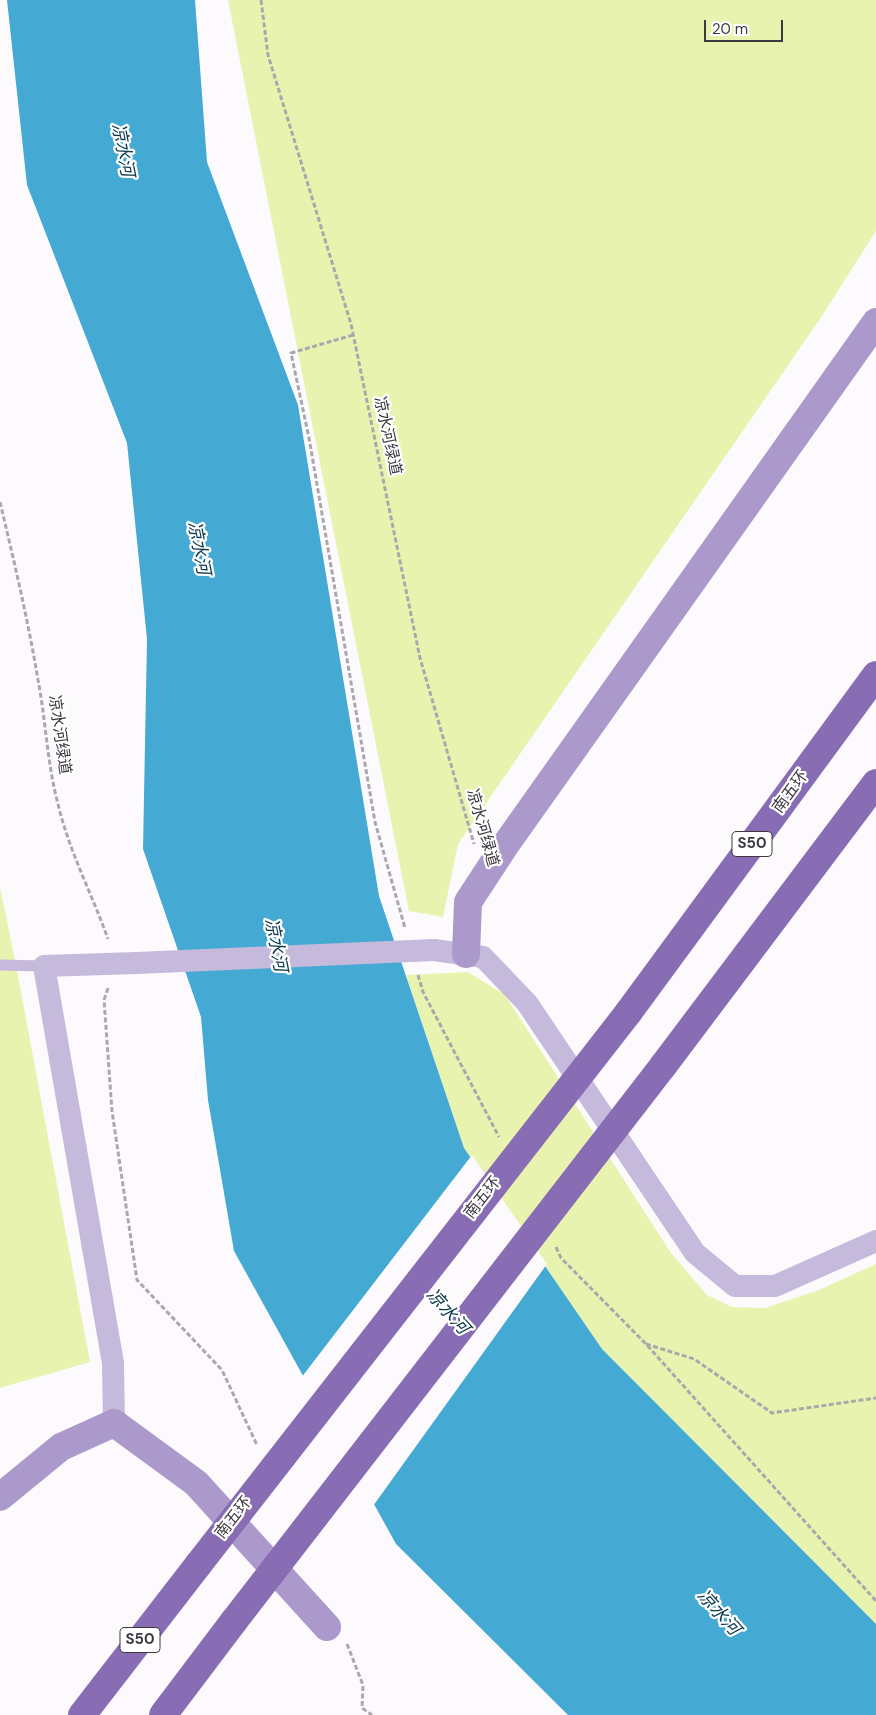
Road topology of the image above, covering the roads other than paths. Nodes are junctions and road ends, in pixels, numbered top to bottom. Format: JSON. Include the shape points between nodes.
{"nodes":[{"id":1,"x":876,"y":322,"type":"edge"},
{"id":2,"x":876,"y":675,"type":"edge"},
{"id":3,"x":876,"y":783,"type":"edge"},
{"id":4,"x":466,"y":954,"type":"junction"},
{"id":5,"x":0,"y":965,"type":"edge"},
{"id":6,"x":44,"y":966,"type":"junction"},
{"id":7,"x":876,"y":1241,"type":"edge"},
{"id":8,"x":114,"y":1423,"type":"junction"},
{"id":9,"x":0,"y":1497,"type":"edge"},
{"id":10,"x":327,"y":1627,"type":"road end"},
{"id":11,"x":82,"y":1715,"type":"edge"},
{"id":12,"x":162,"y":1715,"type":"edge"}],
"edges":[{"from":1,"to":4,"type":"street","via":[[468,902]]},
{"from":2,"to":11,"type":"highway","name":"南五环","number":"S50","bridge":true,"via":[[628,1013]]},
{"from":3,"to":12,"type":"highway","bridge":true,"via":[[663,1066]]},
{"from":4,"to":6,"type":"street","bridge":true,"via":[[434,950]]},
{"from":4,"to":7,"type":"street","via":[[483,957],[527,1002],[695,1253],[735,1286],[775,1286]]},
{"from":5,"to":6,"type":"lane"},
{"from":6,"to":8,"type":"street","via":[[113,1363]]},
{"from":8,"to":9,"type":"street","via":[[61,1448]]},
{"from":8,"to":10,"type":"street","via":[[196,1483]]}]}
